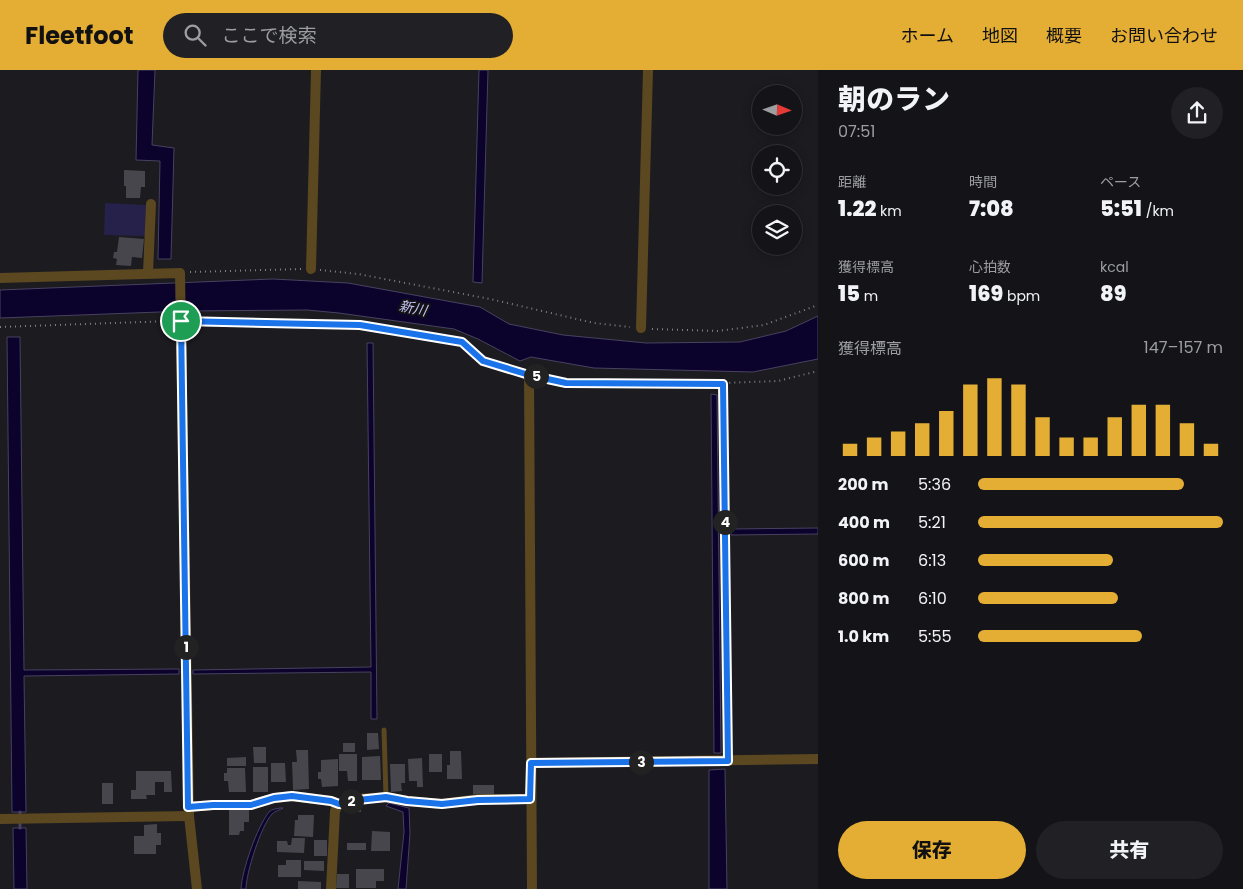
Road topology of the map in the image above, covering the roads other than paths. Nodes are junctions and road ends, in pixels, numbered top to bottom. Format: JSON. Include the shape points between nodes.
{"nodes":[{"id":1,"x":316,"y":70,"type":"edge"},
{"id":2,"x":648,"y":70,"type":"edge"},
{"id":3,"x":151,"y":204,"type":"dead end"},
{"id":4,"x":310,"y":269,"type":"road end"},
{"id":5,"x":148,"y":273,"type":"junction"},
{"id":6,"x":0,"y":278,"type":"edge"},
{"id":7,"x":641,"y":328,"type":"road end"},
{"id":8,"x":529,"y":375,"type":"road end"},
{"id":9,"x":384,"y":730,"type":"dead end"},
{"id":10,"x":818,"y":759,"type":"edge"},
{"id":11,"x":531,"y":763,"type":"junction"},
{"id":12,"x":386,"y":797,"type":"junction"},
{"id":13,"x":530,"y":799,"type":"junction"},
{"id":14,"x":339,"y":804,"type":"junction"},
{"id":15,"x":188,"y":812,"type":"junction"},
{"id":16,"x":0,"y":819,"type":"edge"},
{"id":17,"x":197,"y":889,"type":"edge"},
{"id":18,"x":331,"y":889,"type":"edge"},
{"id":19,"x":532,"y":889,"type":"edge"}],
"edges":[{"from":1,"to":4,"type":"street"},
{"from":2,"to":7,"type":"street"},
{"from":3,"to":5,"type":"street"},
{"from":5,"to":6,"type":"street"},
{"from":5,"to":15,"type":"street","via":[[181,276]]},
{"from":8,"to":11,"type":"street"},
{"from":9,"to":12,"type":"lane"},
{"from":10,"to":11,"type":"street"},
{"from":11,"to":13,"type":"street"},
{"from":12,"to":13,"type":"street","via":[[442,804]]},
{"from":12,"to":14,"type":"street"},
{"from":13,"to":19,"type":"street"},
{"from":14,"to":15,"type":"street","via":[[292,796],[251,805],[213,805]]},
{"from":14,"to":18,"type":"street","via":[[335,811]]},
{"from":15,"to":16,"type":"street"},
{"from":15,"to":17,"type":"street"}]}
